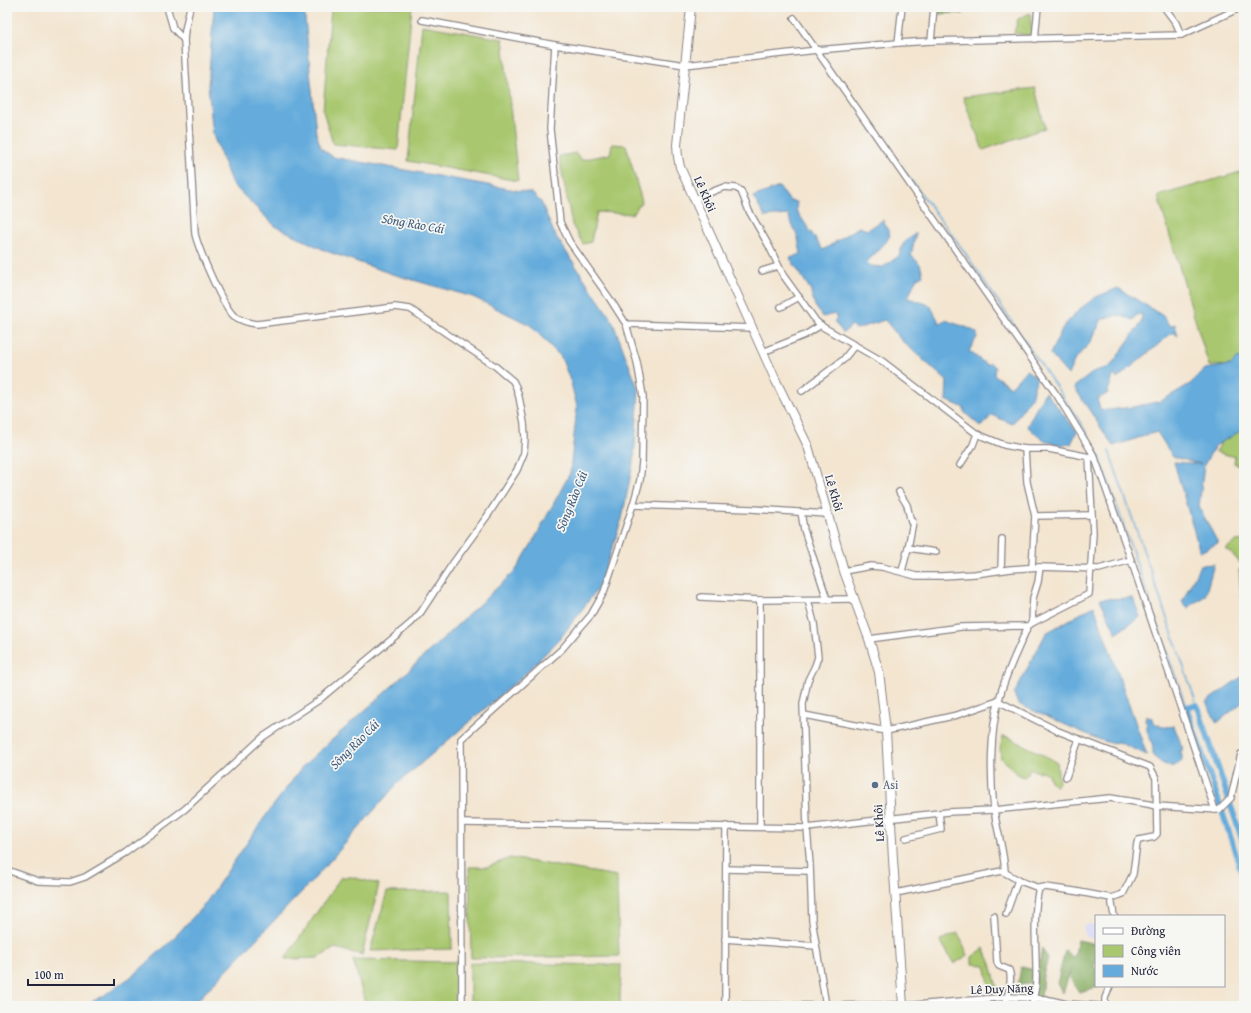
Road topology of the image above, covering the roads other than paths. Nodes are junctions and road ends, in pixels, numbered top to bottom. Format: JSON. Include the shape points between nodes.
{"nodes":[{"id":1,"x":167,"y":7,"type":"edge"},
{"id":2,"x":190,"y":7,"type":"edge"},
{"id":3,"x":691,"y":7,"type":"edge"},
{"id":4,"x":902,"y":7,"type":"edge"},
{"id":5,"x":934,"y":7,"type":"edge"},
{"id":6,"x":1038,"y":7,"type":"edge"},
{"id":7,"x":1164,"y":7,"type":"edge"},
{"id":8,"x":1242,"y":7,"type":"edge"},
{"id":9,"x":794,"y":18,"type":"dead end"},
{"id":10,"x":422,"y":20,"type":"dead end"},
{"id":11,"x":1181,"y":35,"type":"junction"},
{"id":12,"x":1035,"y":39,"type":"junction"},
{"id":13,"x":184,"y":40,"type":"junction"},
{"id":14,"x":931,"y":41,"type":"junction"},
{"id":15,"x":898,"y":43,"type":"junction"},
{"id":16,"x":555,"y":45,"type":"junction"},
{"id":17,"x":817,"y":50,"type":"junction"},
{"id":18,"x":685,"y":65,"type":"junction"},
{"id":19,"x":694,"y":199,"type":"junction"},
{"id":20,"x":778,"y":266,"type":"junction"},
{"id":21,"x":762,"y":271,"type":"dead end"},
{"id":22,"x":799,"y":298,"type":"junction"},
{"id":23,"x":781,"y":307,"type":"dead end"},
{"id":24,"x":626,"y":324,"type":"junction"},
{"id":25,"x":821,"y":325,"type":"junction"},
{"id":26,"x":753,"y":328,"type":"junction"},
{"id":27,"x":855,"y":345,"type":"junction"},
{"id":28,"x":763,"y":352,"type":"junction"},
{"id":29,"x":802,"y":391,"type":"dead end"},
{"id":30,"x":977,"y":434,"type":"junction"},
{"id":31,"x":1025,"y":449,"type":"junction"},
{"id":32,"x":1092,"y":457,"type":"junction"},
{"id":33,"x":960,"y":465,"type":"dead end"},
{"id":34,"x":899,"y":492,"type":"dead end"},
{"id":35,"x":633,"y":505,"type":"junction"},
{"id":36,"x":802,"y":512,"type":"junction"},
{"id":37,"x":827,"y":514,"type":"junction"},
{"id":38,"x":1035,"y":516,"type":"junction"},
{"id":39,"x":1092,"y":516,"type":"junction"},
{"id":40,"x":1002,"y":539,"type":"dead end"},
{"id":41,"x":908,"y":548,"type":"junction"},
{"id":42,"x":936,"y":552,"type":"dead end"},
{"id":43,"x":1131,"y":560,"type":"junction"},
{"id":44,"x":1032,"y":567,"type":"junction"},
{"id":45,"x":1040,"y":567,"type":"junction"},
{"id":46,"x":1091,"y":568,"type":"junction"},
{"id":47,"x":1001,"y":570,"type":"junction"},
{"id":48,"x":844,"y":571,"type":"junction"},
{"id":49,"x":902,"y":571,"type":"junction"},
{"id":50,"x":701,"y":597,"type":"dead end"},
{"id":51,"x":827,"y":599,"type":"junction"},
{"id":52,"x":854,"y":599,"type":"junction"},
{"id":53,"x":760,"y":600,"type":"junction"},
{"id":54,"x":808,"y":600,"type":"junction"},
{"id":55,"x":1030,"y":624,"type":"junction"},
{"id":56,"x":869,"y":639,"type":"junction"},
{"id":57,"x":998,"y":701,"type":"junction"},
{"id":58,"x":804,"y":715,"type":"junction"},
{"id":59,"x":886,"y":731,"type":"junction"},
{"id":60,"x":1079,"y":740,"type":"junction"},
{"id":61,"x":1244,"y":754,"type":"edge"},
{"id":62,"x":1066,"y":777,"type":"dead end"},
{"id":63,"x":1156,"y":806,"type":"junction"},
{"id":64,"x":994,"y":810,"type":"junction"},
{"id":65,"x":1217,"y":810,"type":"junction"},
{"id":66,"x":939,"y":813,"type":"junction"},
{"id":67,"x":890,"y":819,"type":"junction"},
{"id":68,"x":462,"y":823,"type":"junction"},
{"id":69,"x":726,"y":826,"type":"junction"},
{"id":70,"x":760,"y":826,"type":"junction"},
{"id":71,"x":807,"y":828,"type":"junction"},
{"id":72,"x":906,"y":838,"type":"dead end"},
{"id":73,"x":726,"y":869,"type":"junction"},
{"id":74,"x":7,"y":870,"type":"edge"},
{"id":75,"x":810,"y":871,"type":"junction"},
{"id":76,"x":1005,"y":872,"type":"junction"},
{"id":77,"x":1018,"y":880,"type":"junction"},
{"id":78,"x":1039,"y":888,"type":"junction"},
{"id":79,"x":896,"y":893,"type":"junction"},
{"id":80,"x":1111,"y":898,"type":"junction"},
{"id":81,"x":1006,"y":914,"type":"dead end"},
{"id":82,"x":1114,"y":915,"type":"edge"},
{"id":83,"x":994,"y":916,"type":"dead end"},
{"id":84,"x":725,"y":939,"type":"junction"},
{"id":85,"x":816,"y":946,"type":"junction"},
{"id":86,"x":1110,"y":987,"type":"edge"},
{"id":87,"x":1008,"y":997,"type":"junction"},
{"id":88,"x":1033,"y":998,"type":"junction"},
{"id":89,"x":725,"y":1005,"type":"edge"},
{"id":90,"x":1078,"y":1005,"type":"edge"},
{"id":91,"x":462,"y":1006,"type":"edge"},
{"id":92,"x":826,"y":1006,"type":"edge"},
{"id":93,"x":904,"y":1006,"type":"edge"},
{"id":94,"x":1005,"y":1006,"type":"edge"},
{"id":95,"x":1032,"y":1006,"type":"edge"},
{"id":96,"x":1099,"y":1006,"type":"edge"},
{"id":97,"x":1105,"y":1006,"type":"edge"}],
"edges":[{"from":1,"to":13,"type":"street","via":[[173,28]]},
{"from":2,"to":13,"type":"street"},
{"from":3,"to":18,"type":"street","name":"Lê Khôi"},
{"from":4,"to":15,"type":"street"},
{"from":5,"to":14,"type":"street"},
{"from":6,"to":12,"type":"street"},
{"from":7,"to":11,"type":"street"},
{"from":8,"to":11,"type":"street"},
{"from":9,"to":17,"type":"street"},
{"from":10,"to":16,"type":"street"},
{"from":11,"to":12,"type":"street"},
{"from":12,"to":14,"type":"street"},
{"from":13,"to":74,"type":"street","via":[[195,234],[230,312],[242,321],[257,324],[395,308],[410,309],[513,381],[524,423],[524,453],[517,470],[496,504],[411,623],[319,700],[263,737],[186,809],[125,853],[77,881],[38,881]]},
{"from":14,"to":15,"type":"street"},
{"from":15,"to":17,"type":"street"},
{"from":16,"to":18,"type":"street"},
{"from":16,"to":24,"type":"street","via":[[550,129],[560,222],[569,241]]},
{"from":17,"to":18,"type":"street"},
{"from":17,"to":32,"type":"street","via":[[1058,397]]},
{"from":18,"to":19,"type":"street","name":"Lê Khôi","via":[[677,145],[680,167]]},
{"from":19,"to":20,"type":"street","via":[[724,187],[740,191]]},
{"from":19,"to":26,"type":"street","name":"Lê Khôi"},
{"from":20,"to":21,"type":"street"},
{"from":20,"to":22,"type":"street"},
{"from":22,"to":23,"type":"street"},
{"from":22,"to":25,"type":"street"},
{"from":24,"to":26,"type":"street"},
{"from":24,"to":35,"type":"street","via":[[643,396],[642,462]]},
{"from":25,"to":27,"type":"street"},
{"from":25,"to":28,"type":"street","via":[[805,335]]},
{"from":26,"to":28,"type":"street","name":"Lê Khôi"},
{"from":27,"to":29,"type":"street","via":[[843,360]]},
{"from":27,"to":30,"type":"street","via":[[891,367]]},
{"from":28,"to":37,"type":"street","name":"Lê Khôi","via":[[808,446]]},
{"from":30,"to":31,"type":"street","via":[[1004,445]]},
{"from":30,"to":33,"type":"street"},
{"from":31,"to":32,"type":"street","via":[[1049,449]]},
{"from":31,"to":38,"type":"street","via":[[1027,482]]},
{"from":32,"to":39,"type":"street"},
{"from":32,"to":43,"type":"street"},
{"from":34,"to":41,"type":"street","via":[[907,505],[912,522]]},
{"from":35,"to":36,"type":"street"},
{"from":35,"to":68,"type":"street","via":[[604,592],[591,615],[562,649],[461,740]]},
{"from":36,"to":37,"type":"street"},
{"from":36,"to":51,"type":"street","via":[[804,530]]},
{"from":37,"to":48,"type":"street","name":"Lê Khôi"},
{"from":38,"to":39,"type":"street"},
{"from":38,"to":44,"type":"street"},
{"from":39,"to":46,"type":"street"},
{"from":40,"to":47,"type":"street"},
{"from":41,"to":42,"type":"street"},
{"from":41,"to":49,"type":"street"},
{"from":43,"to":46,"type":"street","via":[[1099,569]]},
{"from":43,"to":65,"type":"street"},
{"from":44,"to":45,"type":"street"},
{"from":44,"to":47,"type":"street"},
{"from":45,"to":46,"type":"street"},
{"from":45,"to":55,"type":"street","via":[[1032,598]]},
{"from":46,"to":55,"type":"street","via":[[1089,594]]},
{"from":47,"to":49,"type":"street","via":[[932,576],[916,576]]},
{"from":48,"to":49,"type":"street","via":[[871,566]]},
{"from":48,"to":52,"type":"street","name":"Lê Khôi"},
{"from":50,"to":53,"type":"street"},
{"from":51,"to":52,"type":"street"},
{"from":51,"to":54,"type":"street"},
{"from":52,"to":56,"type":"street","name":"Lê Khôi"},
{"from":53,"to":54,"type":"street"},
{"from":53,"to":70,"type":"street"},
{"from":54,"to":58,"type":"street","via":[[818,657],[808,680],[803,704]]},
{"from":55,"to":56,"type":"street","via":[[961,627]]},
{"from":55,"to":57,"type":"street"},
{"from":56,"to":59,"type":"street","name":"Lê Khôi","via":[[880,672]]},
{"from":57,"to":59,"type":"street","via":[[957,715]]},
{"from":57,"to":60,"type":"street"},
{"from":57,"to":64,"type":"street","via":[[994,723],[992,768]]},
{"from":58,"to":59,"type":"street"},
{"from":58,"to":71,"type":"street"},
{"from":59,"to":67,"type":"street","name":"Lê Khôi"},
{"from":60,"to":62,"type":"street"},
{"from":60,"to":63,"type":"street","via":[[1150,767],[1156,778]]},
{"from":61,"to":65,"type":"street","via":[[1241,754],[1230,799]]},
{"from":63,"to":64,"type":"street","via":[[1110,798]]},
{"from":63,"to":65,"type":"street"},
{"from":63,"to":80,"type":"street","via":[[1157,834],[1138,840],[1133,874],[1123,894]]},
{"from":64,"to":66,"type":"street"},
{"from":64,"to":76,"type":"street","via":[[1005,860]]},
{"from":66,"to":67,"type":"street"},
{"from":66,"to":72,"type":"street","via":[[941,829]]},
{"from":67,"to":71,"type":"street"},
{"from":67,"to":79,"type":"street","name":"Lê Khôi"},
{"from":68,"to":69,"type":"street"},
{"from":68,"to":91,"type":"street"},
{"from":69,"to":70,"type":"street"},
{"from":69,"to":73,"type":"street"},
{"from":70,"to":71,"type":"street"},
{"from":71,"to":75,"type":"street"},
{"from":73,"to":75,"type":"street"},
{"from":73,"to":84,"type":"street"},
{"from":75,"to":85,"type":"street"},
{"from":76,"to":77,"type":"street"},
{"from":76,"to":79,"type":"street","via":[[978,875]]},
{"from":77,"to":78,"type":"street"},
{"from":77,"to":81,"type":"street"},
{"from":78,"to":80,"type":"street"},
{"from":78,"to":88,"type":"street","via":[[1036,918],[1036,983]]},
{"from":79,"to":93,"type":"street","name":"Lê Khôi"},
{"from":80,"to":82,"type":"street"},
{"from":83,"to":87,"type":"street","via":[[996,962],[1009,970],[1010,974]]},
{"from":84,"to":85,"type":"street"},
{"from":84,"to":89,"type":"street"},
{"from":85,"to":92,"type":"street"},
{"from":86,"to":97,"type":"street"},
{"from":87,"to":88,"type":"street","name":"Lê Duy Năng"},
{"from":87,"to":93,"type":"street","name":"Lê Duy Năng"},
{"from":87,"to":94,"type":"street"},
{"from":88,"to":90,"type":"street","name":"Lê Duy Năng"},
{"from":88,"to":95,"type":"street"},
{"from":89,"to":92,"type":"street","name":"Lê Duy Năng"},
{"from":90,"to":96,"type":"street","name":"Lê Duy Năng"},
{"from":92,"to":93,"type":"street","name":"Lê Duy Năng"}]}
